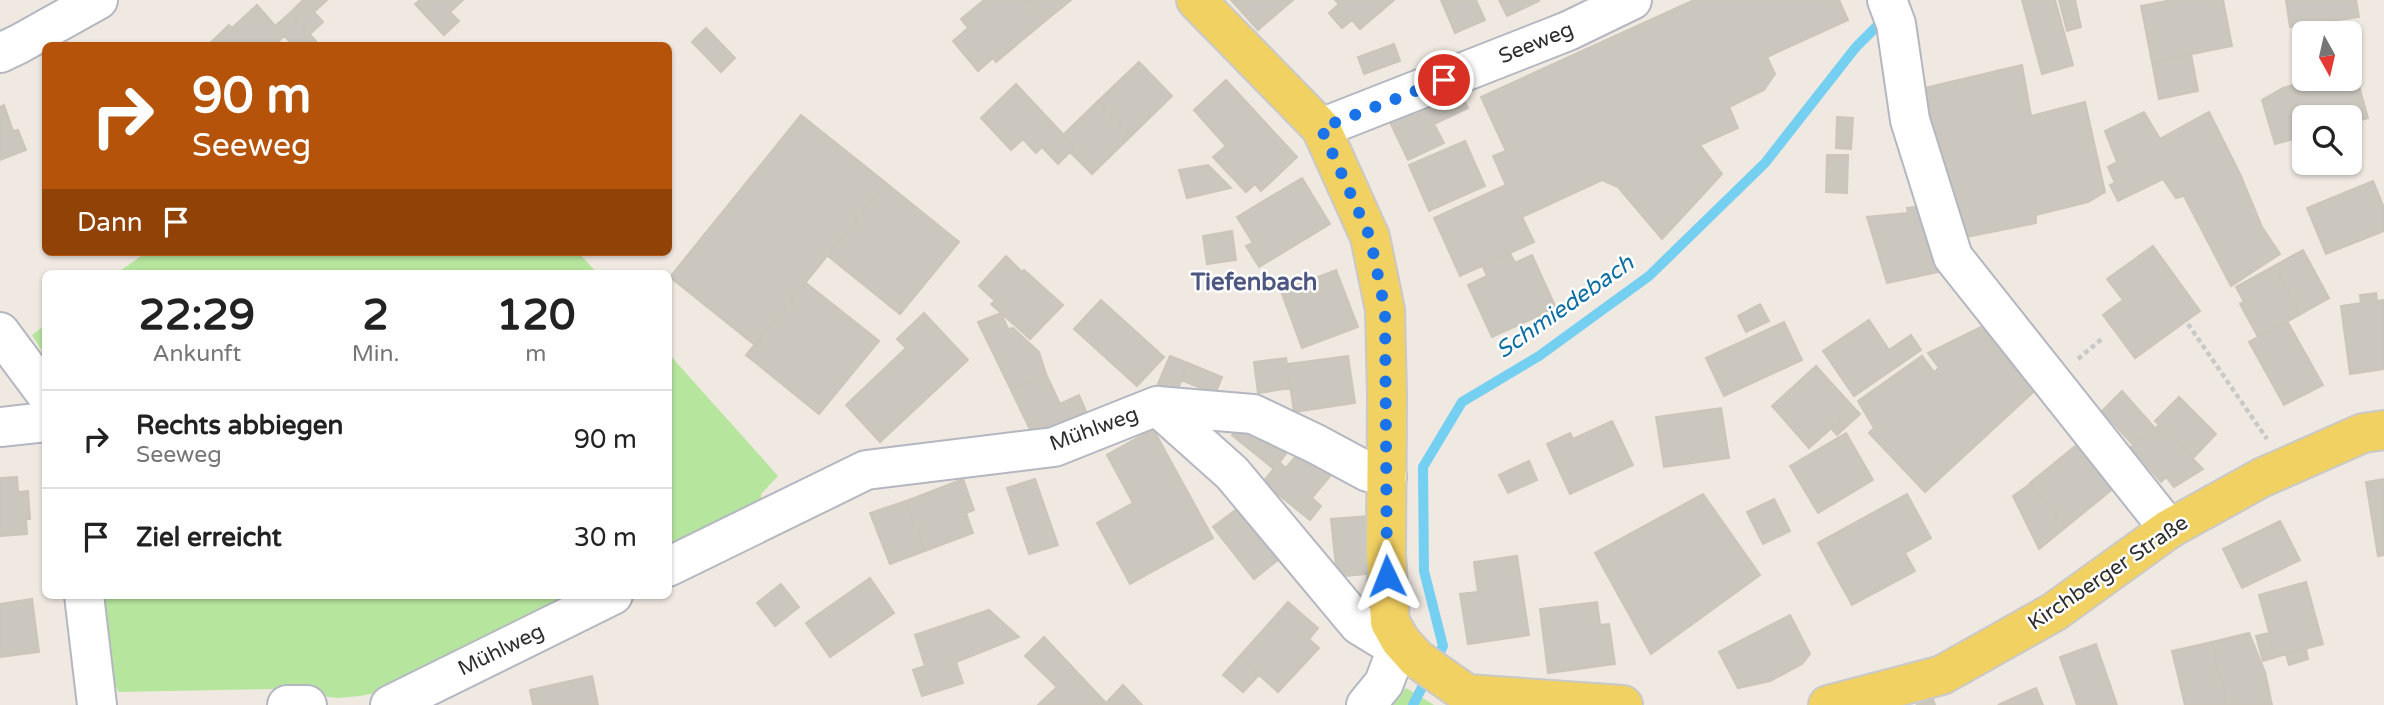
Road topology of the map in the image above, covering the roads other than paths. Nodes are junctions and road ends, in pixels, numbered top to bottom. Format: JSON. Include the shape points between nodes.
{"nodes":[{"id":1,"x":98,"y":0,"type":"edge"},
{"id":2,"x":1196,"y":0,"type":"edge"},
{"id":3,"x":1632,"y":0,"type":"edge"},
{"id":4,"x":1892,"y":12,"type":"edge"},
{"id":5,"x":0,"y":52,"type":"edge"},
{"id":6,"x":1321,"y":128,"type":"junction"},
{"id":7,"x":0,"y":332,"type":"edge"},
{"id":8,"x":42,"y":389,"type":"edge"},
{"id":9,"x":1157,"y":406,"type":"junction"},
{"id":10,"x":42,"y":422,"type":"edge"},
{"id":11,"x":0,"y":427,"type":"edge"},
{"id":12,"x":2384,"y":429,"type":"edge"},
{"id":13,"x":1387,"y":477,"type":"junction"},
{"id":14,"x":2169,"y":529,"type":"junction"},
{"id":15,"x":672,"y":565,"type":"edge"},
{"id":16,"x":84,"y":599,"type":"edge"},
{"id":17,"x":605,"y":599,"type":"edge"},
{"id":18,"x":1408,"y":650,"type":"junction"},
{"id":19,"x":1461,"y":694,"type":"edge"},
{"id":20,"x":97,"y":705,"type":"edge"},
{"id":21,"x":287,"y":705,"type":"edge"},
{"id":22,"x":307,"y":705,"type":"edge"},
{"id":23,"x":390,"y":705,"type":"edge"},
{"id":24,"x":1366,"y":705,"type":"edge"},
{"id":25,"x":1623,"y":705,"type":"edge"},
{"id":26,"x":1828,"y":705,"type":"edge"}],
"edges":[{"from":1,"to":5,"type":"street"},
{"from":2,"to":6,"type":"main road"},
{"from":3,"to":6,"type":"street","name":"Seeweg","via":[[1568,31]]},
{"from":4,"to":14,"type":"street","via":[[1910,120],[1953,257]]},
{"from":6,"to":13,"type":"main road","via":[[1370,237],[1385,310]]},
{"from":7,"to":8,"type":"street"},
{"from":9,"to":13,"type":"street","via":[[1253,414],[1368,472]]},
{"from":9,"to":15,"type":"street","name":"Mühlweg","via":[[1054,447],[866,470]]},
{"from":9,"to":18,"type":"street","name":"Mühlweg","via":[[1232,473],[1359,625]]},
{"from":10,"to":11,"type":"street"},
{"from":12,"to":14,"type":"main road","name":"Kirchberger Straße","via":[[2362,433],[2260,478]]},
{"from":13,"to":18,"type":"main road","via":[[1390,622]]},
{"from":14,"to":26,"type":"main road","name":"Kirchberger Straße","via":[[2054,612],[1942,675]]},
{"from":16,"to":20,"type":"street"},
{"from":17,"to":23,"type":"street","name":"Mühlweg"},
{"from":18,"to":19,"type":"main road"},
{"from":18,"to":24,"type":"street"},
{"from":19,"to":25,"type":"main road"},
{"from":21,"to":22,"type":"street"}]}
